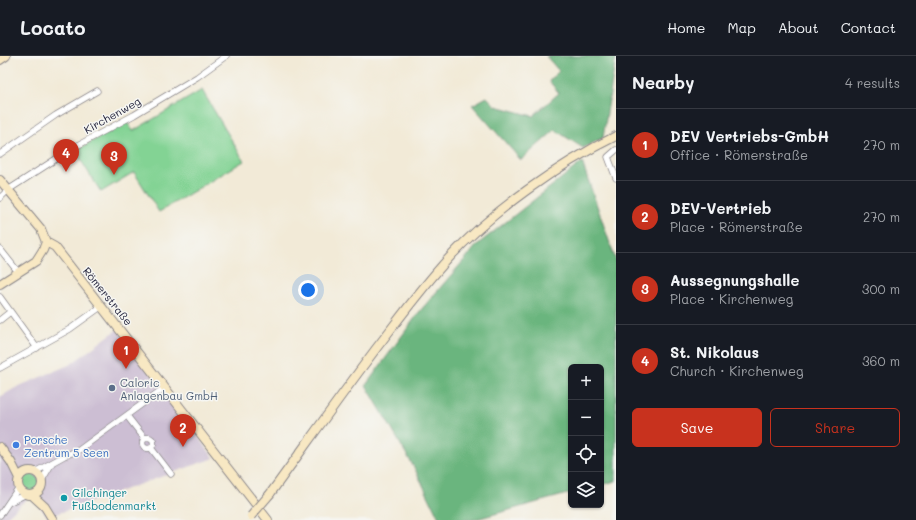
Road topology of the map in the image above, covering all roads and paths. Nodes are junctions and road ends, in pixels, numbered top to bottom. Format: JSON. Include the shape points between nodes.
{"nodes":[{"id":1,"x":6,"y":56,"type":"edge"},
{"id":2,"x":226,"y":56,"type":"edge"},
{"id":3,"x":0,"y":60,"type":"edge"},
{"id":4,"x":97,"y":91,"type":"dead end"},
{"id":5,"x":616,"y":136,"type":"edge"},
{"id":6,"x":616,"y":150,"type":"edge"},
{"id":7,"x":0,"y":154,"type":"edge"},
{"id":8,"x":616,"y":178,"type":"edge"},
{"id":9,"x":0,"y":180,"type":"edge"},
{"id":10,"x":8,"y":190,"type":"junction"},
{"id":11,"x":0,"y":198,"type":"edge"},
{"id":12,"x":46,"y":242,"type":"junction"},
{"id":13,"x":0,"y":249,"type":"edge"},
{"id":14,"x":19,"y":273,"type":"junction"},
{"id":15,"x":0,"y":284,"type":"edge"},
{"id":16,"x":0,"y":297,"type":"edge"},
{"id":17,"x":102,"y":306,"type":"junction"},
{"id":18,"x":10,"y":312,"type":"junction"},
{"id":19,"x":0,"y":320,"type":"edge"},
{"id":20,"x":36,"y":348,"type":"junction"},
{"id":21,"x":0,"y":368,"type":"edge"},
{"id":22,"x":164,"y":388,"type":"junction"},
{"id":23,"x":127,"y":416,"type":"junction"},
{"id":24,"x":0,"y":447,"type":"edge"},
{"id":25,"x":11,"y":462,"type":"junction"},
{"id":26,"x":52,"y":463,"type":"junction"},
{"id":27,"x":31,"y":471,"type":"junction"},
{"id":28,"x":171,"y":474,"type":"dead end"},
{"id":29,"x":42,"y":480,"type":"junction"},
{"id":30,"x":19,"y":483,"type":"junction"},
{"id":31,"x":40,"y":490,"type":"junction"},
{"id":32,"x":29,"y":495,"type":"junction"},
{"id":33,"x":10,"y":502,"type":"junction"},
{"id":34,"x":45,"y":507,"type":"junction"},
{"id":35,"x":0,"y":515,"type":"edge"},
{"id":36,"x":249,"y":518,"type":"edge"},
{"id":37,"x":52,"y":519,"type":"edge"},
{"id":38,"x":268,"y":520,"type":"edge"}],
"edges":[{"from":1,"to":3,"type":"street"},
{"from":2,"to":10,"type":"street","name":"Kirchenweg","via":[[197,77],[73,148]]},
{"from":4,"to":7,"type":"street","via":[[56,115]]},
{"from":5,"to":36,"type":"street","bridge":true,"via":[[593,147],[537,184],[450,257],[409,305],[270,494]]},
{"from":6,"to":8,"type":"street","via":[[608,157]]},
{"from":9,"to":10,"type":"street"},
{"from":10,"to":11,"type":"street","name":"Kirchenweg"},
{"from":10,"to":12,"type":"street","via":[[41,229]]},
{"from":12,"to":14,"type":"street","via":[[36,261]]},
{"from":12,"to":17,"type":"street","name":"Römerstraße","via":[[55,247]]},
{"from":13,"to":14,"type":"street"},
{"from":14,"to":15,"type":"street"},
{"from":16,"to":18,"type":"street"},
{"from":17,"to":20,"type":"street","via":[[70,329]]},
{"from":17,"to":22,"type":"street","name":"Römerstraße"},
{"from":18,"to":19,"type":"street"},
{"from":18,"to":20,"type":"street"},
{"from":20,"to":21,"type":"street"},
{"from":22,"to":23,"type":"street"},
{"from":22,"to":38,"type":"street","name":"Römerstraße"},
{"from":23,"to":26,"type":"street","via":[[79,450]]},
{"from":23,"to":28,"type":"street","via":[[145,439],[145,447],[151,448]]},
{"from":24,"to":25,"type":"street"},
{"from":25,"to":27,"type":"street"},
{"from":25,"to":30,"type":"street"},
{"from":26,"to":27,"type":"street"},
{"from":26,"to":29,"type":"street"},
{"from":27,"to":29,"type":"street"},
{"from":27,"to":30,"type":"street"},
{"from":29,"to":31,"type":"street"},
{"from":30,"to":32,"type":"street"},
{"from":30,"to":33,"type":"street"},
{"from":31,"to":32,"type":"street"},
{"from":31,"to":34,"type":"street"},
{"from":32,"to":33,"type":"street"},
{"from":32,"to":34,"type":"street"},
{"from":33,"to":35,"type":"street"},
{"from":34,"to":37,"type":"street"}]}
